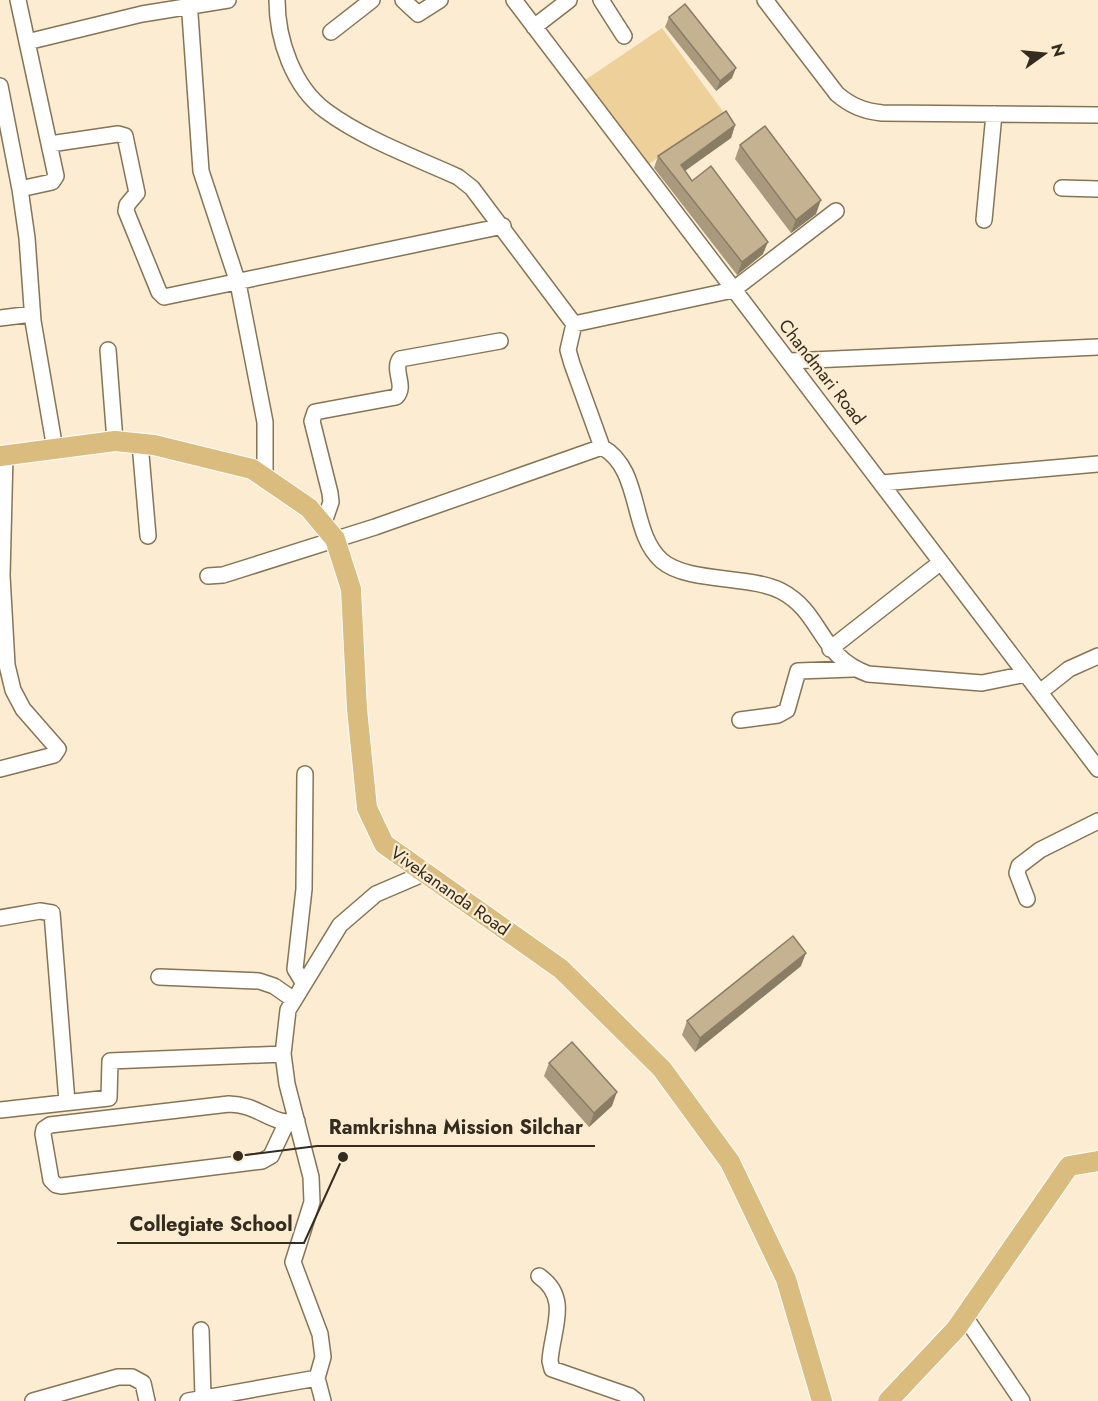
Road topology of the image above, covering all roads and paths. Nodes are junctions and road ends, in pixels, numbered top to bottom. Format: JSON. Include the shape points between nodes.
{"nodes":[{"id":1,"x":18,"y":0,"type":"edge"},
{"id":2,"x":228,"y":0,"type":"edge"},
{"id":3,"x":277,"y":0,"type":"edge"},
{"id":4,"x":372,"y":0,"type":"edge"},
{"id":5,"x":403,"y":0,"type":"edge"},
{"id":6,"x":440,"y":0,"type":"edge"},
{"id":7,"x":514,"y":0,"type":"edge"},
{"id":8,"x":569,"y":0,"type":"edge"},
{"id":9,"x":600,"y":0,"type":"edge"},
{"id":10,"x":765,"y":0,"type":"edge"},
{"id":11,"x":189,"y":3,"type":"edge"},
{"id":12,"x":534,"y":27,"type":"junction"},
{"id":13,"x":331,"y":32,"type":"dead end"},
{"id":14,"x":624,"y":36,"type":"dead end"},
{"id":15,"x":27,"y":42,"type":"junction"},
{"id":16,"x":0,"y":86,"type":"edge"},
{"id":17,"x":994,"y":114,"type":"junction"},
{"id":18,"x":1098,"y":115,"type":"edge"},
{"id":19,"x":50,"y":144,"type":"junction"},
{"id":20,"x":1062,"y":188,"type":"dead end"},
{"id":21,"x":20,"y":189,"type":"junction"},
{"id":22,"x":1098,"y":189,"type":"edge"},
{"id":23,"x":836,"y":211,"type":"dead end"},
{"id":24,"x":984,"y":220,"type":"dead end"},
{"id":25,"x":503,"y":226,"type":"junction"},
{"id":26,"x":238,"y":283,"type":"junction"},
{"id":27,"x":733,"y":290,"type":"junction"},
{"id":28,"x":32,"y":314,"type":"junction"},
{"id":29,"x":0,"y":318,"type":"edge"},
{"id":30,"x":574,"y":324,"type":"junction"},
{"id":31,"x":500,"y":342,"type":"dead end"},
{"id":32,"x":1098,"y":347,"type":"edge"},
{"id":33,"x":108,"y":350,"type":"dead end"},
{"id":34,"x":790,"y":361,"type":"junction"},
{"id":35,"x":115,"y":441,"type":"junction"},
{"id":36,"x":140,"y":443,"type":"junction"},
{"id":37,"x":602,"y":447,"type":"junction"},
{"id":38,"x":55,"y":449,"type":"junction"},
{"id":39,"x":2,"y":456,"type":"edge"},
{"id":40,"x":1098,"y":464,"type":"edge"},
{"id":41,"x":265,"y":479,"type":"junction"},
{"id":42,"x":882,"y":483,"type":"junction"},
{"id":43,"x":329,"y":532,"type":"junction"},
{"id":44,"x":148,"y":536,"type":"dead end"},
{"id":45,"x":941,"y":562,"type":"junction"},
{"id":46,"x":208,"y":576,"type":"dead end"},
{"id":47,"x":830,"y":648,"type":"junction"},
{"id":48,"x":1098,"y":656,"type":"edge"},
{"id":49,"x":853,"y":669,"type":"junction"},
{"id":50,"x":1026,"y":674,"type":"junction"},
{"id":51,"x":1040,"y":692,"type":"junction"},
{"id":52,"x":740,"y":720,"type":"dead end"},
{"id":53,"x":1098,"y":768,"type":"edge"},
{"id":54,"x":0,"y":769,"type":"edge"},
{"id":55,"x":305,"y":774,"type":"dead end"},
{"id":56,"x":1098,"y":821,"type":"edge"},
{"id":57,"x":425,"y":873,"type":"junction"},
{"id":58,"x":1027,"y":899,"type":"dead end"},
{"id":59,"x":0,"y":918,"type":"edge"},
{"id":60,"x":159,"y":977,"type":"dead end"},
{"id":61,"x":304,"y":984,"type":"junction"},
{"id":62,"x":294,"y":1000,"type":"junction"},
{"id":63,"x":283,"y":1054,"type":"junction"},
{"id":64,"x":67,"y":1102,"type":"junction"},
{"id":65,"x":0,"y":1110,"type":"edge"},
{"id":66,"x":292,"y":1123,"type":"junction"},
{"id":67,"x":1098,"y":1161,"type":"edge"},
{"id":68,"x":540,"y":1276,"type":"dead end"},
{"id":69,"x":965,"y":1317,"type":"junction"},
{"id":70,"x":201,"y":1330,"type":"dead end"},
{"id":71,"x":317,"y":1378,"type":"junction"},
{"id":72,"x":204,"y":1397,"type":"junction"},
{"id":73,"x":33,"y":1401,"type":"edge"},
{"id":74,"x":147,"y":1401,"type":"edge"},
{"id":75,"x":188,"y":1401,"type":"edge"},
{"id":76,"x":323,"y":1401,"type":"edge"},
{"id":77,"x":636,"y":1401,"type":"edge"},
{"id":78,"x":822,"y":1401,"type":"edge"},
{"id":79,"x":888,"y":1401,"type":"edge"},
{"id":80,"x":1022,"y":1401,"type":"edge"}],
"edges":[{"from":1,"to":15,"type":"street"},
{"from":2,"to":11,"type":"street"},
{"from":3,"to":25,"type":"street","via":[[277,19],[286,54],[303,85],[324,110],[458,177]]},
{"from":4,"to":13,"type":"street"},
{"from":5,"to":6,"type":"street","via":[[418,14]]},
{"from":7,"to":12,"type":"street","name":"Chandmari Road"},
{"from":8,"to":12,"type":"street"},
{"from":9,"to":14,"type":"street"},
{"from":10,"to":17,"type":"street","via":[[848,104],[882,113]]},
{"from":11,"to":15,"type":"street"},
{"from":11,"to":26,"type":"street","via":[[201,171]]},
{"from":12,"to":27,"type":"street","name":"Chandmari Road"},
{"from":15,"to":19,"type":"street"},
{"from":16,"to":21,"type":"street"},
{"from":17,"to":18,"type":"street"},
{"from":17,"to":24,"type":"street"},
{"from":19,"to":21,"type":"street","via":[[56,180]]},
{"from":19,"to":26,"type":"street","via":[[125,136],[137,193],[126,211],[162,295]]},
{"from":20,"to":22,"type":"street"},
{"from":21,"to":28,"type":"street"},
{"from":23,"to":27,"type":"street"},
{"from":25,"to":26,"type":"street"},
{"from":25,"to":30,"type":"street"},
{"from":26,"to":41,"type":"street","via":[[264,422]]},
{"from":27,"to":30,"type":"street"},
{"from":27,"to":34,"type":"street","name":"Chandmari Road"},
{"from":28,"to":29,"type":"street"},
{"from":28,"to":38,"type":"street"},
{"from":30,"to":37,"type":"street","via":[[570,357]]},
{"from":31,"to":43,"type":"street","via":[[400,359],[400,388],[396,397],[315,412],[312,421],[330,493]]},
{"from":32,"to":34,"type":"street"},
{"from":33,"to":35,"type":"street"},
{"from":34,"to":42,"type":"street","name":"Chandmari Road"},
{"from":35,"to":36,"type":"main road","name":"Vivekananda Road"},
{"from":35,"to":38,"type":"main road","name":"Vivekananda Road"},
{"from":36,"to":41,"type":"main road","name":"Vivekananda Road","via":[[252,470]]},
{"from":36,"to":44,"type":"street"},
{"from":37,"to":43,"type":"street","via":[[375,527]]},
{"from":37,"to":47,"type":"street","via":[[621,464],[647,538],[664,563],[683,571],[780,591],[809,615]]},
{"from":38,"to":39,"type":"main road","name":"Vivekananda Road"},
{"from":39,"to":54,"type":"street","via":[[7,665],[23,709],[58,748],[54,755]]},
{"from":40,"to":42,"type":"street"},
{"from":41,"to":43,"type":"main road","name":"Vivekananda Road","via":[[309,508]]},
{"from":42,"to":45,"type":"street","name":"Chandmari Road"},
{"from":43,"to":46,"type":"street","via":[[223,575]]},
{"from":43,"to":57,"type":"main road","name":"Vivekananda Road","via":[[351,590],[367,808],[384,844]]},
{"from":45,"to":47,"type":"street"},
{"from":45,"to":50,"type":"street","name":"Chandmari Road"},
{"from":47,"to":49,"type":"street"},
{"from":48,"to":51,"type":"street","via":[[1069,669]]},
{"from":49,"to":50,"type":"street","via":[[868,674],[982,682]]},
{"from":49,"to":52,"type":"street","via":[[798,671],[787,710],[778,715]]},
{"from":50,"to":51,"type":"street","name":"Chandmari Road"},
{"from":51,"to":53,"type":"street","name":"Chandmari Road"},
{"from":55,"to":61,"type":"street","via":[[304,889],[295,969]]},
{"from":56,"to":58,"type":"street","via":[[1040,850],[1019,866],[1017,873]]},
{"from":57,"to":61,"type":"street","via":[[376,894],[340,925]]},
{"from":57,"to":78,"type":"main road","name":"Vivekananda Road","via":[[561,969],[662,1069],[730,1162],[786,1280]]},
{"from":59,"to":64,"type":"street","via":[[40,911],[52,913]]},
{"from":60,"to":62,"type":"street","via":[[259,981]]},
{"from":61,"to":62,"type":"street"},
{"from":62,"to":63,"type":"street","via":[[288,1010]]},
{"from":63,"to":64,"type":"street","via":[[110,1061],[109,1098]]},
{"from":63,"to":66,"type":"street"},
{"from":64,"to":65,"type":"street"},
{"from":66,"to":66,"type":"street","via":[[252,1107],[229,1104],[50,1125],[43,1134],[51,1180],[61,1186],[262,1161],[271,1156]]},
{"from":66,"to":71,"type":"street","via":[[311,1177],[312,1202],[293,1262],[320,1334],[323,1357]]},
{"from":67,"to":69,"type":"main road","via":[[1069,1166]]},
{"from":68,"to":77,"type":"street","via":[[552,1285],[556,1295],[558,1314],[552,1369]]},
{"from":69,"to":79,"type":"main road"},
{"from":69,"to":80,"type":"street"},
{"from":70,"to":72,"type":"street"},
{"from":71,"to":72,"type":"street"},
{"from":71,"to":76,"type":"street"},
{"from":72,"to":75,"type":"street"},
{"from":73,"to":74,"type":"street","via":[[118,1377],[132,1377],[143,1383]]}]}
